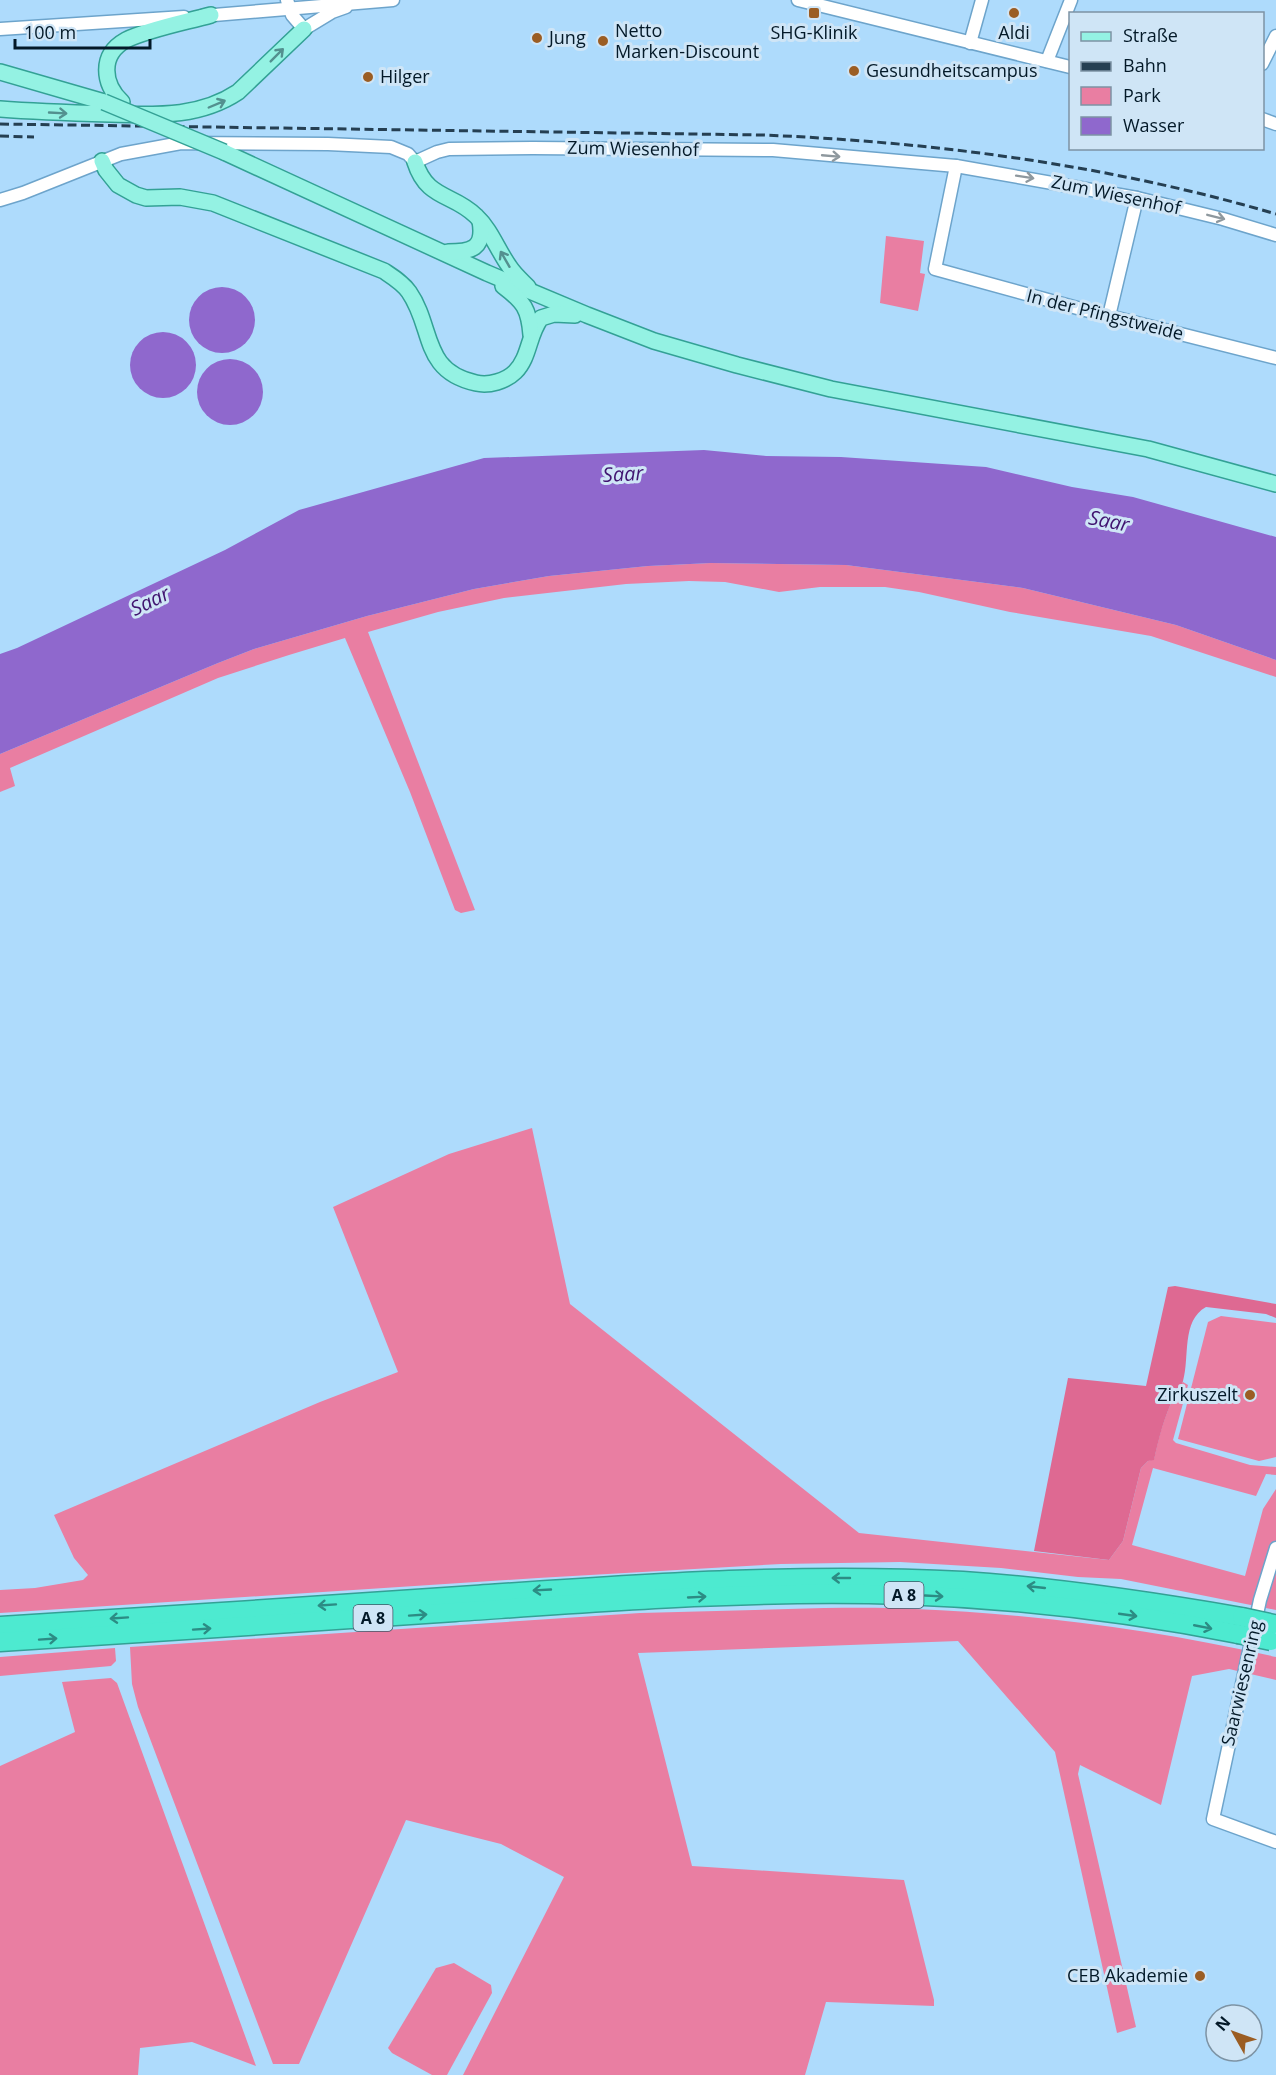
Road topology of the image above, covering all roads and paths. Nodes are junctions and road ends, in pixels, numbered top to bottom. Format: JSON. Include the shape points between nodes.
{"nodes":[{"id":1,"x":393,"y":0,"type":"edge"},
{"id":2,"x":798,"y":0,"type":"edge"},
{"id":3,"x":982,"y":0,"type":"edge"},
{"id":4,"x":1071,"y":0,"type":"edge"},
{"id":5,"x":367,"y":2,"type":"junction"},
{"id":6,"x":288,"y":4,"type":"edge"},
{"id":7,"x":212,"y":15,"type":"junction"},
{"id":8,"x":0,"y":29,"type":"edge"},
{"id":9,"x":304,"y":29,"type":"junction"},
{"id":10,"x":1276,"y":36,"type":"edge"},
{"id":11,"x":970,"y":43,"type":"junction"},
{"id":12,"x":1047,"y":61,"type":"junction"},
{"id":13,"x":1264,"y":62,"type":"edge"},
{"id":14,"x":1069,"y":66,"type":"edge"},
{"id":15,"x":0,"y":72,"type":"edge"},
{"id":16,"x":0,"y":109,"type":"edge"},
{"id":17,"x":153,"y":121,"type":"junction"},
{"id":18,"x":102,"y":160,"type":"junction"},
{"id":19,"x":415,"y":162,"type":"junction"},
{"id":20,"x":956,"y":166,"type":"junction"},
{"id":21,"x":1137,"y":198,"type":"junction"},
{"id":22,"x":0,"y":200,"type":"edge"},
{"id":23,"x":480,"y":221,"type":"junction"},
{"id":24,"x":1276,"y":235,"type":"edge"},
{"id":25,"x":444,"y":252,"type":"junction"},
{"id":26,"x":487,"y":273,"type":"junction"},
{"id":27,"x":534,"y":293,"type":"junction"},
{"id":28,"x":587,"y":315,"type":"junction"},
{"id":29,"x":1109,"y":316,"type":"junction"},
{"id":30,"x":532,"y":337,"type":"junction"},
{"id":31,"x":1276,"y":358,"type":"edge"},
{"id":32,"x":1276,"y":484,"type":"edge"},
{"id":33,"x":1276,"y":1548,"type":"edge"},
{"id":34,"x":0,"y":1626,"type":"edge"},
{"id":35,"x":95,"y":1628,"type":"junction"},
{"id":36,"x":1274,"y":1633,"type":"edge"},
{"id":37,"x":0,"y":1642,"type":"edge"},
{"id":38,"x":1276,"y":1842,"type":"edge"}],
"edges":[{"from":1,"to":5,"type":"street"},
{"from":2,"to":11,"type":"street"},
{"from":3,"to":11,"type":"street"},
{"from":4,"to":12,"type":"street"},
{"from":5,"to":6,"type":"street"},
{"from":5,"to":9,"type":"street","via":[[333,12]]},
{"from":6,"to":7,"type":"street"},
{"from":6,"to":9,"type":"street"},
{"from":7,"to":8,"type":"street"},
{"from":7,"to":17,"type":"main road","bridge":true,"via":[[141,35],[111,53],[106,71],[111,89],[122,102]]},
{"from":16,"to":9,"type":"main road","one_way":true,"via":[[164,115],[204,109],[238,92]]},
{"from":10,"to":13,"type":"street"},
{"from":11,"to":12,"type":"street"},
{"from":12,"to":14,"type":"street"},
{"from":15,"to":17,"type":"main road","bridge":true,"via":[[104,102]]},
{"from":17,"to":25,"type":"main road","bridge":true},
{"from":18,"to":19,"type":"street","via":[[181,143],[258,143],[391,147],[408,154]]},
{"from":18,"to":22,"type":"street"},
{"from":18,"to":30,"type":"main road","via":[[112,178],[131,194],[213,202],[384,271],[408,291],[440,363],[462,380],[498,382],[514,373],[526,357]]},
{"from":19,"to":20,"type":"street","name":"Zum Wiesenhof","one_way":true,"via":[[449,149],[533,148],[773,150]]},
{"from":19,"to":23,"type":"main road","via":[[419,175],[430,188]]},
{"from":20,"to":21,"type":"street","name":"Zum Wiesenhof","one_way":true},
{"from":20,"to":29,"type":"street","name":"In der Pfingstweide","via":[[935,269]]},
{"from":21,"to":24,"type":"street","name":"Zum Wiesenhof","one_way":true},
{"from":21,"to":29,"type":"street"},
{"from":23,"to":25,"type":"main road","via":[[481,238],[475,248]]},
{"from":27,"to":23,"type":"main road","one_way":true,"via":[[508,265]]},
{"from":25,"to":26,"type":"main road"},
{"from":26,"to":27,"type":"main road"},
{"from":26,"to":30,"type":"main road","via":[[518,297],[529,316]]},
{"from":27,"to":28,"type":"main road"},
{"from":28,"to":30,"type":"main road","via":[[546,315],[537,323]]},
{"from":28,"to":32,"type":"main road","via":[[654,341],[831,389],[1148,449]]},
{"from":29,"to":31,"type":"street","name":"In der Pfingstweide"},
{"from":33,"to":38,"type":"street","name":"Saarwiesenring","via":[[1260,1600],[1213,1819]]},
{"from":34,"to":35,"type":"highway","number":"A 8"},
{"from":35,"to":36,"type":"highway","number":"A 8","bridge":true,"via":[[602,1595],[783,1578],[903,1578],[1094,1593]]},
{"from":37,"to":35,"type":"highway","number":"A 8","one_way":true}]}
